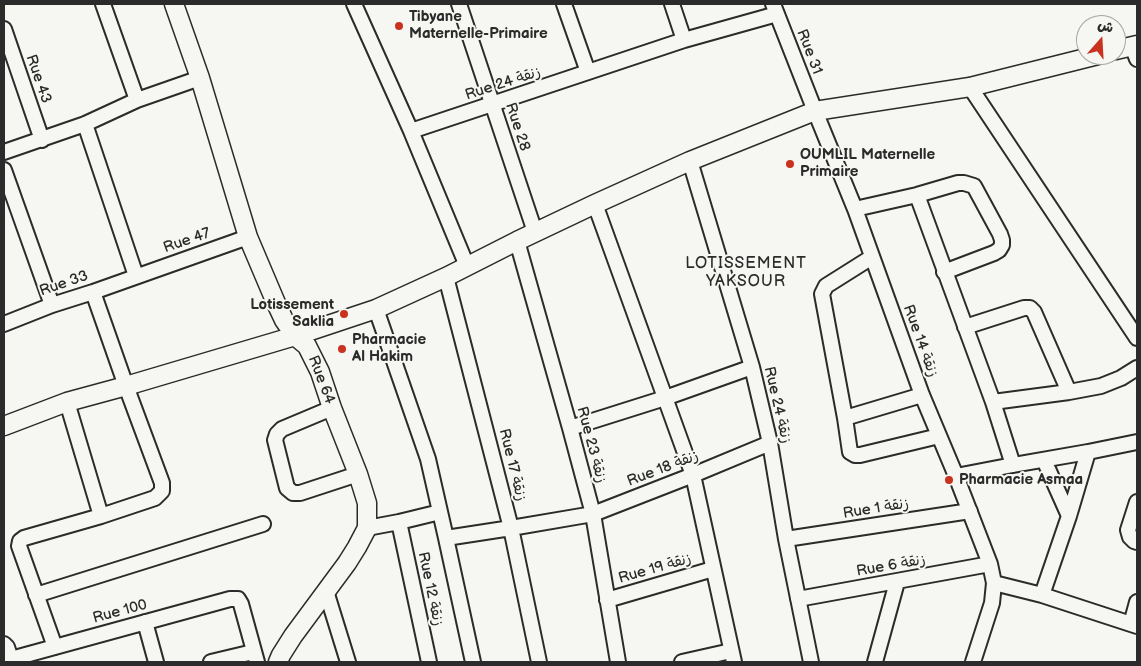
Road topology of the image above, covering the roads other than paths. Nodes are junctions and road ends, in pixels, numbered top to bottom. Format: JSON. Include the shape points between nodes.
{"nodes":[{"id":1,"x":103,"y":4,"type":"edge"},
{"id":2,"x":174,"y":4,"type":"edge"},
{"id":3,"x":354,"y":4,"type":"edge"},
{"id":4,"x":459,"y":4,"type":"edge"},
{"id":5,"x":564,"y":4,"type":"edge"},
{"id":6,"x":672,"y":4,"type":"edge"},
{"id":7,"x":775,"y":9,"type":"edge"},
{"id":8,"x":4,"y":29,"type":"edge"},
{"id":9,"x":684,"y":40,"type":"junction"},
{"id":10,"x":1076,"y":60,"type":"edge"},
{"id":11,"x":588,"y":72,"type":"junction"},
{"id":12,"x":200,"y":78,"type":"junction"},
{"id":13,"x":970,"y":87,"type":"junction"},
{"id":14,"x":137,"y":100,"type":"junction"},
{"id":15,"x":492,"y":104,"type":"junction"},
{"id":16,"x":815,"y":111,"type":"junction"},
{"id":17,"x":85,"y":124,"type":"junction"},
{"id":18,"x":411,"y":131,"type":"junction"},
{"id":19,"x":42,"y":140,"type":"junction"},
{"id":20,"x":4,"y":152,"type":"edge"},
{"id":21,"x":690,"y":161,"type":"junction"},
{"id":22,"x":4,"y":170,"type":"edge"},
{"id":23,"x":917,"y":195,"type":"junction"},
{"id":24,"x":595,"y":204,"type":"junction"},
{"id":25,"x":855,"y":209,"type":"junction"},
{"id":26,"x":535,"y":232,"type":"junction"},
{"id":27,"x":248,"y":237,"type":"junction"},
{"id":28,"x":516,"y":241,"type":"junction"},
{"id":29,"x":872,"y":258,"type":"junction"},
{"id":30,"x":467,"y":266,"type":"junction"},
{"id":31,"x":944,"y":272,"type":"junction"},
{"id":32,"x":136,"y":276,"type":"junction"},
{"id":33,"x":446,"y":277,"type":"junction"},
{"id":34,"x":93,"y":292,"type":"junction"},
{"id":35,"x":52,"y":305,"type":"junction"},
{"id":36,"x":376,"y":309,"type":"junction"},
{"id":37,"x":4,"y":324,"type":"edge"},
{"id":38,"x":965,"y":326,"type":"junction"},
{"id":39,"x":295,"y":336,"type":"junction"},
{"id":40,"x":1137,"y":338,"type":"edge"},
{"id":41,"x":752,"y":366,"type":"junction"},
{"id":42,"x":1137,"y":368,"type":"edge"},
{"id":43,"x":126,"y":386,"type":"junction"},
{"id":44,"x":1070,"y":392,"type":"junction"},
{"id":45,"x":922,"y":395,"type":"junction"},
{"id":46,"x":665,"y":398,"type":"junction"},
{"id":47,"x":67,"y":402,"type":"junction"},
{"id":48,"x":993,"y":402,"type":"junction"},
{"id":49,"x":332,"y":408,"type":"junction"},
{"id":50,"x":845,"y":418,"type":"junction"},
{"id":51,"x":4,"y":426,"type":"edge"},
{"id":52,"x":570,"y":428,"type":"junction"},
{"id":53,"x":939,"y":436,"type":"junction"},
{"id":54,"x":1137,"y":442,"type":"edge"},
{"id":55,"x":770,"y":443,"type":"junction"},
{"id":56,"x":1088,"y":452,"type":"junction"},
{"id":57,"x":1044,"y":460,"type":"junction"},
{"id":58,"x":1013,"y":464,"type":"junction"},
{"id":59,"x":358,"y":474,"type":"junction"},
{"id":60,"x":693,"y":475,"type":"junction"},
{"id":61,"x":956,"y":476,"type":"junction"},
{"id":62,"x":1137,"y":502,"type":"edge"},
{"id":63,"x":970,"y":511,"type":"junction"},
{"id":64,"x":440,"y":512,"type":"junction"},
{"id":65,"x":593,"y":514,"type":"junction"},
{"id":66,"x":101,"y":516,"type":"junction"},
{"id":67,"x":1069,"y":516,"type":"junction"},
{"id":68,"x":399,"y":522,"type":"junction"},
{"id":69,"x":263,"y":524,"type":"dead end"},
{"id":70,"x":367,"y":528,"type":"junction"},
{"id":71,"x":511,"y":528,"type":"junction"},
{"id":72,"x":446,"y":538,"type":"junction"},
{"id":73,"x":786,"y":539,"type":"junction"},
{"id":74,"x":1137,"y":542,"type":"edge"},
{"id":75,"x":990,"y":564,"type":"junction"},
{"id":76,"x":713,"y":569,"type":"junction"},
{"id":77,"x":897,"y":582,"type":"junction"},
{"id":78,"x":994,"y":582,"type":"junction"},
{"id":79,"x":326,"y":591,"type":"junction"},
{"id":80,"x":36,"y":595,"type":"junction"},
{"id":81,"x":1042,"y":595,"type":"junction"},
{"id":82,"x":607,"y":600,"type":"junction"},
{"id":83,"x":798,"y":600,"type":"junction"},
{"id":84,"x":1137,"y":602,"type":"edge"},
{"id":85,"x":145,"y":622,"type":"junction"},
{"id":86,"x":1134,"y":625,"type":"edge"},
{"id":87,"x":4,"y":644,"type":"edge"},
{"id":88,"x":55,"y":647,"type":"junction"},
{"id":89,"x":255,"y":657,"type":"edge"},
{"id":90,"x":732,"y":657,"type":"edge"},
{"id":91,"x":12,"y":661,"type":"edge"},
{"id":92,"x":156,"y":662,"type":"edge"},
{"id":93,"x":211,"y":662,"type":"edge"},
{"id":94,"x":278,"y":662,"type":"edge"},
{"id":95,"x":348,"y":662,"type":"edge"},
{"id":96,"x":429,"y":662,"type":"edge"},
{"id":97,"x":473,"y":662,"type":"edge"},
{"id":98,"x":539,"y":662,"type":"edge"},
{"id":99,"x":618,"y":662,"type":"edge"},
{"id":100,"x":682,"y":662,"type":"edge"},
{"id":101,"x":812,"y":662,"type":"edge"},
{"id":102,"x":875,"y":662,"type":"edge"},
{"id":103,"x":973,"y":662,"type":"edge"}],
"edges":[{"from":1,"to":14,"type":"street"},
{"from":2,"to":12,"type":"street","name":"Rue 64"},
{"from":3,"to":18,"type":"street"},
{"from":4,"to":15,"type":"street","name":"Rue 28"},
{"from":5,"to":11,"type":"street"},
{"from":6,"to":9,"type":"street"},
{"from":7,"to":9,"type":"street","name":"Rue 24 زنقة"},
{"from":7,"to":16,"type":"street","name":"Rue 31"},
{"from":8,"to":19,"type":"street","name":"Rue 43"},
{"from":9,"to":11,"type":"street","name":"Rue 24 زنقة"},
{"from":10,"to":13,"type":"street"},
{"from":11,"to":15,"type":"street","name":"Rue 24 زنقة"},
{"from":12,"to":14,"type":"street"},
{"from":12,"to":27,"type":"street","name":"Rue 64"},
{"from":13,"to":16,"type":"street"},
{"from":13,"to":40,"type":"street"},
{"from":14,"to":17,"type":"street"},
{"from":15,"to":18,"type":"street","name":"Rue 24 زنقة"},
{"from":15,"to":26,"type":"street","name":"Rue 28"},
{"from":16,"to":21,"type":"street"},
{"from":16,"to":25,"type":"street","name":"Rue 14 زنقة"},
{"from":17,"to":19,"type":"street"},
{"from":17,"to":32,"type":"street"},
{"from":18,"to":30,"type":"street"},
{"from":19,"to":20,"type":"street"},
{"from":21,"to":24,"type":"street"},
{"from":21,"to":41,"type":"street","name":"Rue 24 زنقة"},
{"from":22,"to":35,"type":"street"},
{"from":23,"to":25,"type":"street"},
{"from":23,"to":31,"type":"street"},
{"from":23,"to":31,"type":"street","via":[[958,183],[970,184],[1000,234],[1002,245],[999,250]]},
{"from":24,"to":26,"type":"street"},
{"from":24,"to":46,"type":"street"},
{"from":25,"to":29,"type":"street","name":"Rue 14 زنقة"},
{"from":26,"to":28,"type":"street"},
{"from":27,"to":32,"type":"street","name":"Rue 47"},
{"from":27,"to":39,"type":"street","name":"Rue 64","via":[[284,320]]},
{"from":28,"to":30,"type":"street"},
{"from":28,"to":52,"type":"street","name":"Rue 23 زنقة"},
{"from":29,"to":45,"type":"street","name":"Rue 14 زنقة"},
{"from":29,"to":50,"type":"street","via":[[826,286],[822,294]]},
{"from":30,"to":33,"type":"street"},
{"from":31,"to":38,"type":"street"},
{"from":32,"to":34,"type":"street","name":"Rue 33"},
{"from":33,"to":36,"type":"street"},
{"from":33,"to":71,"type":"street","name":"Rue 17 زنقة"},
{"from":34,"to":35,"type":"street","name":"Rue 33"},
{"from":34,"to":43,"type":"street"},
{"from":35,"to":37,"type":"street","name":"Rue 33"},
{"from":36,"to":39,"type":"street"},
{"from":36,"to":64,"type":"street","via":[[428,459]]},
{"from":38,"to":44,"type":"street","via":[[1030,308]]},
{"from":38,"to":48,"type":"street"},
{"from":39,"to":43,"type":"street"},
{"from":39,"to":49,"type":"street","name":"Rue 64","via":[[307,346],[314,358]]},
{"from":41,"to":46,"type":"street"},
{"from":41,"to":55,"type":"street","name":"Rue 24 زنقة"},
{"from":42,"to":44,"type":"street","via":[[1101,386]]},
{"from":43,"to":47,"type":"street"},
{"from":43,"to":66,"type":"street","via":[[162,483],[162,491],[155,498]]},
{"from":44,"to":48,"type":"street"},
{"from":45,"to":50,"type":"street"},
{"from":45,"to":53,"type":"street","name":"Rue 14 زنقة"},
{"from":46,"to":52,"type":"street"},
{"from":46,"to":60,"type":"street"},
{"from":47,"to":51,"type":"street"},
{"from":47,"to":66,"type":"street"},
{"from":48,"to":58,"type":"street"},
{"from":49,"to":59,"type":"street","name":"Rue 64"},
{"from":49,"to":59,"type":"street","via":[[277,434],[275,440],[287,488],[293,493],[300,493]]},
{"from":50,"to":53,"type":"street","via":[[850,452],[855,455]]},
{"from":52,"to":65,"type":"street","name":"Rue 23 زنقة"},
{"from":53,"to":61,"type":"street","name":"Rue 14 زنقة"},
{"from":54,"to":56,"type":"street"},
{"from":55,"to":60,"type":"street","name":"Rue 18 زنقة"},
{"from":55,"to":73,"type":"street","name":"Rue 24 زنقة"},
{"from":56,"to":57,"type":"street"},
{"from":56,"to":67,"type":"street"},
{"from":57,"to":58,"type":"street"},
{"from":57,"to":67,"type":"street"},
{"from":58,"to":61,"type":"street"},
{"from":59,"to":70,"type":"street","name":"Rue 64","via":[[367,503]]},
{"from":60,"to":65,"type":"street","name":"Rue 18 زنقة"},
{"from":60,"to":76,"type":"street"},
{"from":61,"to":63,"type":"street","name":"Rue 14 زنقة"},
{"from":62,"to":74,"type":"street","via":[[1128,530],[1130,537]]},
{"from":63,"to":73,"type":"street","name":"Rue 1 زنقة"},
{"from":63,"to":75,"type":"street","name":"Rue 14 زنقة"},
{"from":64,"to":68,"type":"street"},
{"from":64,"to":72,"type":"street"},
{"from":65,"to":71,"type":"street","name":"Rue 18 زنقة"},
{"from":65,"to":82,"type":"street","name":"Rue 23 زنقة"},
{"from":66,"to":80,"type":"street","via":[[20,541]]},
{"from":67,"to":81,"type":"street"},
{"from":68,"to":70,"type":"street"},
{"from":68,"to":96,"type":"street","name":"Rue 12 زنقة"},
{"from":69,"to":80,"type":"street"},
{"from":70,"to":79,"type":"street","name":"Rue 64"},
{"from":71,"to":72,"type":"street","name":"Rue 18 زنقة"},
{"from":71,"to":98,"type":"street","name":"Rue 17 زنقة"},
{"from":72,"to":97,"type":"street"},
{"from":73,"to":83,"type":"street","name":"Rue 24 زنقة"},
{"from":75,"to":77,"type":"street","name":"Rue 6 زنقة"},
{"from":75,"to":78,"type":"street","name":"Rue 14 زنقة"},
{"from":76,"to":82,"type":"street","name":"Rue 19 زنقة"},
{"from":76,"to":90,"type":"street"},
{"from":77,"to":83,"type":"street","name":"Rue 6 زنقة"},
{"from":77,"to":102,"type":"street"},
{"from":78,"to":81,"type":"street"},
{"from":78,"to":103,"type":"street","via":[[992,602]]},
{"from":79,"to":94,"type":"street","name":"Rue 64"},
{"from":79,"to":95,"type":"street"},
{"from":80,"to":88,"type":"street"},
{"from":81,"to":86,"type":"street"},
{"from":82,"to":99,"type":"street","name":"Rue 23 زنقة"},
{"from":83,"to":101,"type":"street","name":"Rue 24 زنقة"},
{"from":84,"to":86,"type":"street"},
{"from":85,"to":88,"type":"street","name":"Rue 100"},
{"from":85,"to":89,"type":"street","name":"Rue 100","via":[[238,599]]},
{"from":85,"to":92,"type":"street"},
{"from":87,"to":91,"type":"street"},
{"from":88,"to":91,"type":"street","name":"Rue 100"},
{"from":89,"to":93,"type":"street"},
{"from":90,"to":100,"type":"street"}]}
